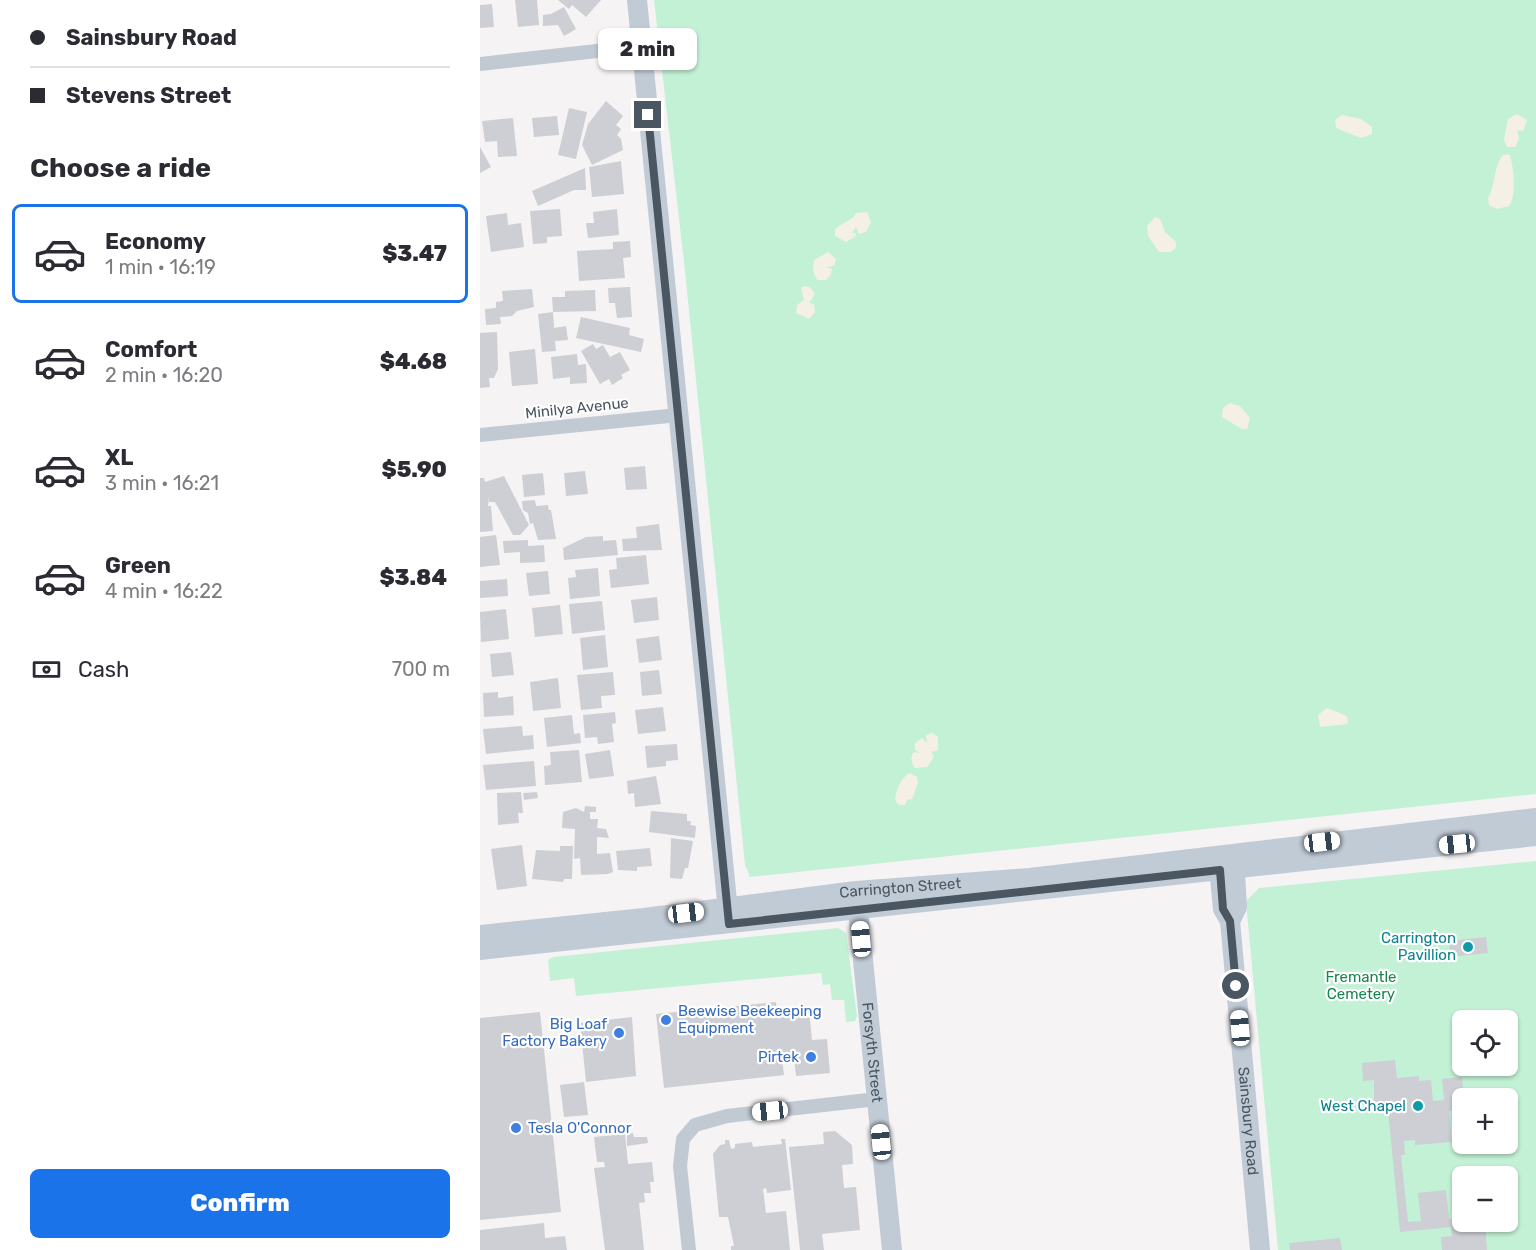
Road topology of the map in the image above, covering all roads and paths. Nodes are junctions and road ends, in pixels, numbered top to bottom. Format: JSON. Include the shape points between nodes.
{"nodes":[{"id":1,"x":637,"y":0,"type":"edge"},
{"id":2,"x":642,"y":46,"type":"junction"},
{"id":3,"x":480,"y":64,"type":"edge"},
{"id":4,"x":678,"y":415,"type":"junction"},
{"id":5,"x":480,"y":435,"type":"edge"},
{"id":6,"x":1536,"y":818,"type":"edge"},
{"id":7,"x":1536,"y":836,"type":"edge"},
{"id":8,"x":1226,"y":861,"type":"junction"},
{"id":9,"x":856,"y":891,"type":"junction"},
{"id":10,"x":858,"y":911,"type":"junction"},
{"id":11,"x":728,"y":916,"type":"junction"},
{"id":12,"x":480,"y":935,"type":"edge"},
{"id":13,"x":480,"y":950,"type":"edge"},
{"id":14,"x":877,"y":1099,"type":"junction"},
{"id":15,"x":689,"y":1250,"type":"edge"},
{"id":16,"x":892,"y":1250,"type":"edge"},
{"id":17,"x":1260,"y":1250,"type":"edge"}],
"edges":[{"from":1,"to":2,"type":"main road"},
{"from":2,"to":3,"type":"street"},
{"from":2,"to":4,"type":"main road"},
{"from":4,"to":5,"type":"street","name":"Minilya Avenue"},
{"from":4,"to":11,"type":"main road"},
{"from":6,"to":8,"type":"main road","name":"Carrington Street"},
{"from":7,"to":8,"type":"main road","name":"Carrington Street"},
{"from":8,"to":9,"type":"main road","name":"Carrington Street"},
{"from":8,"to":10,"type":"main road","name":"Carrington Street"},
{"from":8,"to":17,"type":"main road","name":"Sainsbury Road","via":[[1237,907],[1230,921]]},
{"from":9,"to":10,"type":"main road","name":"Forsyth Street"},
{"from":9,"to":11,"type":"main road","name":"Carrington Street"},
{"from":10,"to":11,"type":"main road","name":"Carrington Street"},
{"from":10,"to":14,"type":"main road","name":"Forsyth Street"},
{"from":11,"to":12,"type":"main road","name":"Carrington Street"},
{"from":11,"to":13,"type":"main road","name":"Carrington Street"},
{"from":14,"to":15,"type":"street","via":[[727,1116],[695,1125],[683,1139],[680,1166]]},
{"from":14,"to":16,"type":"main road","name":"Forsyth Street"}]}
